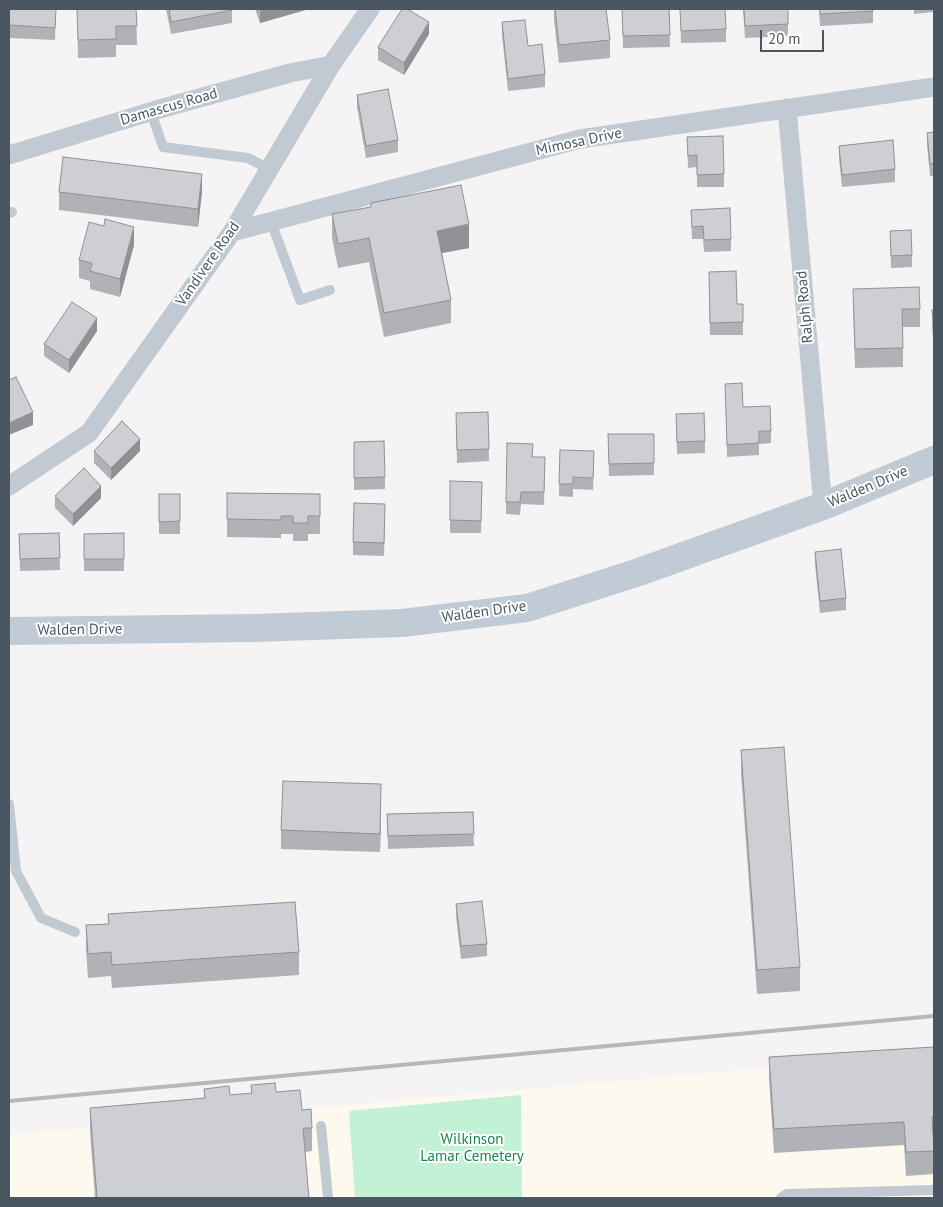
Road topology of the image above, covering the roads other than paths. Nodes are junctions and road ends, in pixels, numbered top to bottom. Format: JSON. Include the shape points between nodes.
{"nodes":[{"id":1,"x":370,"y":9,"type":"edge"},
{"id":2,"x":331,"y":65,"type":"junction"},
{"id":3,"x":934,"y":87,"type":"edge"},
{"id":4,"x":787,"y":108,"type":"junction"},
{"id":5,"x":151,"y":112,"type":"junction"},
{"id":6,"x":9,"y":155,"type":"edge"},
{"id":7,"x":269,"y":169,"type":"junction"},
{"id":8,"x":271,"y":222,"type":"junction"},
{"id":9,"x":232,"y":232,"type":"junction"},
{"id":10,"x":330,"y":290,"type":"dead end"},
{"id":11,"x":934,"y":460,"type":"edge"},
{"id":12,"x":9,"y":486,"type":"edge"},
{"id":13,"x":823,"y":506,"type":"junction"},
{"id":14,"x":9,"y":631,"type":"edge"},
{"id":15,"x":9,"y":804,"type":"edge"},
{"id":16,"x":74,"y":932,"type":"dead end"},
{"id":17,"x":321,"y":1126,"type":"dead end"},
{"id":18,"x":934,"y":1190,"type":"edge"},
{"id":19,"x":328,"y":1198,"type":"edge"},
{"id":20,"x":781,"y":1198,"type":"edge"}],
"edges":[{"from":1,"to":2,"type":"street","name":"Vandivere Road"},
{"from":2,"to":5,"type":"street","name":"Damascus Road","via":[[290,72]]},
{"from":2,"to":7,"type":"street","name":"Vandivere Road"},
{"from":3,"to":4,"type":"street","name":"Mimosa Drive"},
{"from":4,"to":8,"type":"street","name":"Mimosa Drive","via":[[580,140]]},
{"from":4,"to":13,"type":"street","name":"Ralph Road"},
{"from":5,"to":6,"type":"street","name":"Damascus Road"},
{"from":5,"to":7,"type":"lane","via":[[163,147],[248,158]]},
{"from":7,"to":9,"type":"street","name":"Vandivere Road"},
{"from":8,"to":9,"type":"street","name":"Mimosa Drive"},
{"from":8,"to":10,"type":"lane","via":[[300,300]]},
{"from":9,"to":12,"type":"street","name":"Vandivere Road","via":[[89,433]]},
{"from":11,"to":13,"type":"street","name":"Walden Drive"},
{"from":13,"to":14,"type":"street","name":"Walden Drive","via":[[527,608],[402,623]]},
{"from":15,"to":16,"type":"lane","via":[[16,871],[41,918]]},
{"from":17,"to":19,"type":"lane"},
{"from":18,"to":20,"type":"lane","via":[[787,1194]]}]}
